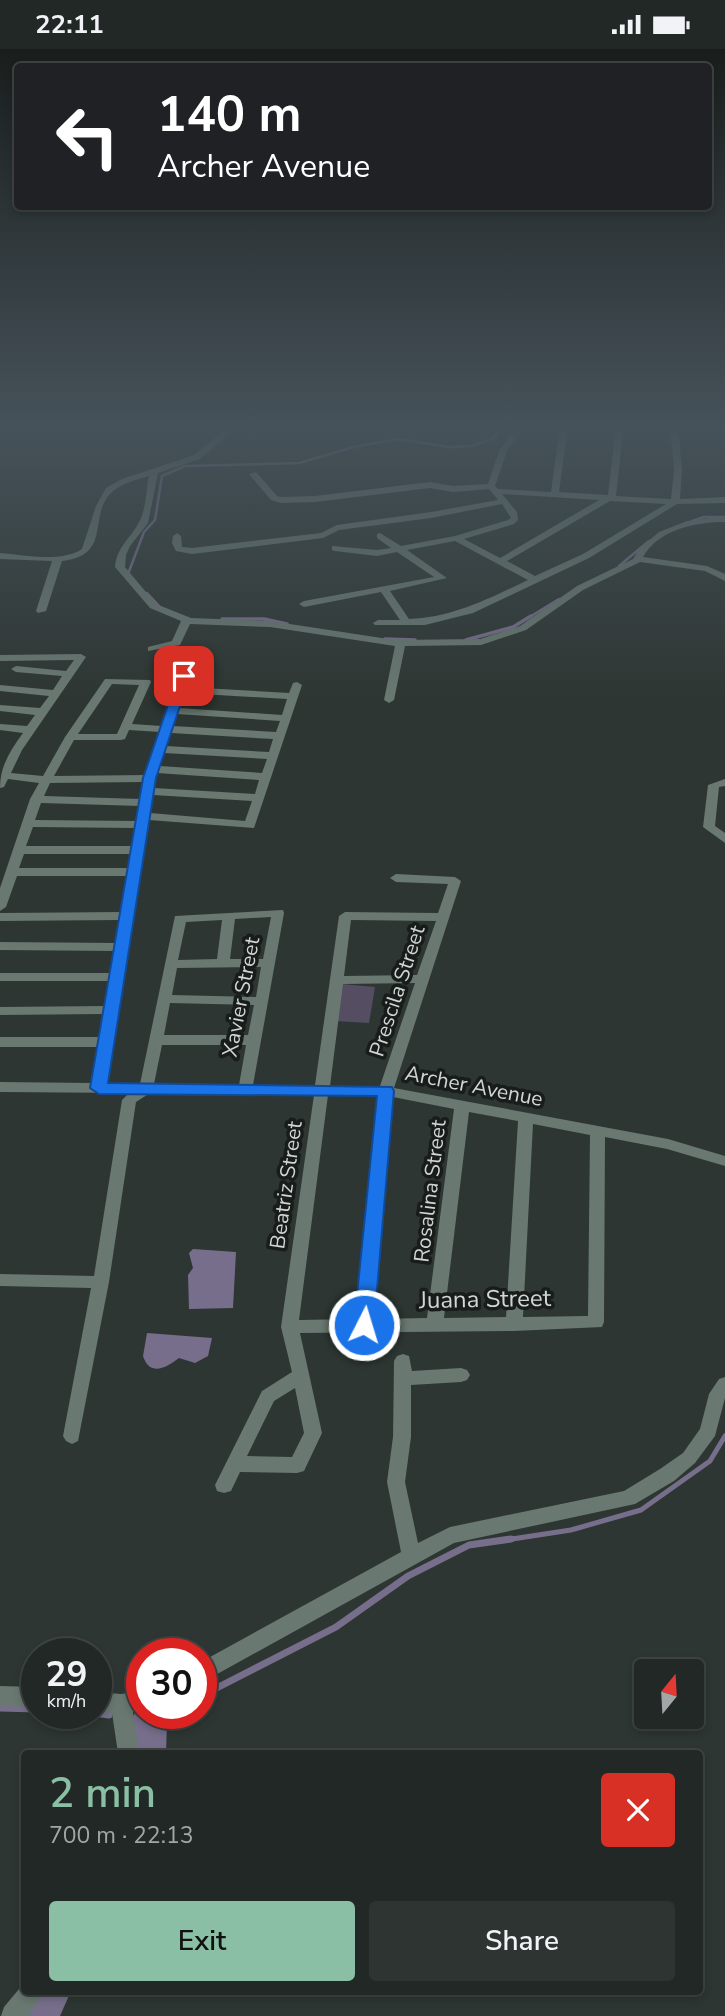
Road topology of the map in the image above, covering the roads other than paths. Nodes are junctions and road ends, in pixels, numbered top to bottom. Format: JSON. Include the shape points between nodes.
{"nodes":[{"id":1,"x":96,"y":517,"type":"edge"},
{"id":2,"x":145,"y":517,"type":"edge"},
{"id":3,"x":418,"y":517,"type":"edge"},
{"id":4,"x":514,"y":517,"type":"edge"},
{"id":5,"x":577,"y":517,"type":"edge"},
{"id":6,"x":651,"y":517,"type":"edge"},
{"id":7,"x":725,"y":519,"type":"edge"},
{"id":8,"x":177,"y":536,"type":"dead end"},
{"id":9,"x":380,"y":536,"type":"dead end"},
{"id":10,"x":456,"y":538,"type":"junction"},
{"id":11,"x":335,"y":548,"type":"dead end"},
{"id":12,"x":398,"y":549,"type":"junction"},
{"id":13,"x":0,"y":556,"type":"edge"},
{"id":14,"x":58,"y":558,"type":"junction"},
{"id":15,"x":638,"y":559,"type":"junction"},
{"id":16,"x":499,"y":562,"type":"junction"},
{"id":17,"x":725,"y":578,"type":"edge"},
{"id":18,"x":535,"y":580,"type":"junction"},
{"id":19,"x":384,"y":589,"type":"junction"},
{"id":20,"x":304,"y":604,"type":"dead end"},
{"id":21,"x":41,"y":611,"type":"dead end"},
{"id":22,"x":187,"y":620,"type":"junction"},
{"id":23,"x":406,"y":622,"type":"junction"},
{"id":24,"x":378,"y":623,"type":"dead end"},
{"id":25,"x":401,"y":643,"type":"junction"},
{"id":26,"x":152,"y":649,"type":"dead end"},
{"id":27,"x":0,"y":658,"type":"edge"},
{"id":28,"x":25,"y":658,"type":"junction"},
{"id":29,"x":16,"y":669,"type":"junction"},
{"id":30,"x":69,"y":674,"type":"junction"},
{"id":31,"x":184,"y":676,"type":"dead end"},
{"id":32,"x":227,"y":678,"type":"dead end"},
{"id":33,"x":264,"y":683,"type":"dead end"},
{"id":34,"x":0,"y":688,"type":"edge"},
{"id":35,"x":179,"y":690,"type":"junction"},
{"id":36,"x":221,"y":692,"type":"junction"},
{"id":37,"x":55,"y":693,"type":"junction"},
{"id":38,"x":259,"y":694,"type":"junction"},
{"id":39,"x":389,"y":700,"type":"dead end"},
{"id":40,"x":0,"y":708,"type":"edge"},
{"id":41,"x":172,"y":711,"type":"junction"},
{"id":42,"x":43,"y":712,"type":"junction"},
{"id":43,"x":286,"y":718,"type":"junction"},
{"id":44,"x":0,"y":727,"type":"edge"},
{"id":45,"x":166,"y":729,"type":"junction"},
{"id":46,"x":30,"y":730,"type":"junction"},
{"id":47,"x":123,"y":732,"type":"junction"},
{"id":48,"x":280,"y":736,"type":"junction"},
{"id":49,"x":70,"y":737,"type":"junction"},
{"id":50,"x":0,"y":748,"type":"edge"},
{"id":51,"x":159,"y":749,"type":"junction"},
{"id":52,"x":16,"y":750,"type":"junction"},
{"id":53,"x":273,"y":756,"type":"junction"},
{"id":54,"x":266,"y":777,"type":"junction"},
{"id":55,"x":2,"y":779,"type":"edge"},
{"id":56,"x":48,"y":780,"type":"junction"},
{"id":57,"x":725,"y":782,"type":"edge"},
{"id":58,"x":147,"y":797,"type":"junction"},
{"id":59,"x":259,"y":798,"type":"junction"},
{"id":60,"x":36,"y":799,"type":"junction"},
{"id":61,"x":28,"y":823,"type":"junction"},
{"id":62,"x":725,"y":839,"type":"edge"},
{"id":63,"x":19,"y":850,"type":"junction"},
{"id":64,"x":138,"y":850,"type":"junction"},
{"id":65,"x":12,"y":871,"type":"junction"},
{"id":66,"x":134,"y":872,"type":"junction"},
{"id":67,"x":396,"y":878,"type":"dead end"},
{"id":68,"x":0,"y":907,"type":"edge"},
{"id":69,"x":127,"y":916,"type":"junction"},
{"id":70,"x":229,"y":916,"type":"junction"},
{"id":71,"x":0,"y":917,"type":"edge"},
{"id":72,"x":443,"y":917,"type":"junction"},
{"id":73,"x":0,"y":946,"type":"edge"},
{"id":74,"x":122,"y":947,"type":"junction"},
{"id":75,"x":269,"y":963,"type":"junction"},
{"id":76,"x":171,"y":964,"type":"junction"},
{"id":77,"x":223,"y":964,"type":"junction"},
{"id":78,"x":0,"y":977,"type":"edge"},
{"id":79,"x":117,"y":977,"type":"junction"},
{"id":80,"x":423,"y":979,"type":"junction"},
{"id":81,"x":336,"y":980,"type":"junction"},
{"id":82,"x":164,"y":999,"type":"junction"},
{"id":83,"x":262,"y":1001,"type":"junction"},
{"id":84,"x":111,"y":1010,"type":"junction"},
{"id":85,"x":0,"y":1011,"type":"edge"},
{"id":86,"x":156,"y":1039,"type":"junction"},
{"id":87,"x":254,"y":1040,"type":"junction"},
{"id":88,"x":0,"y":1042,"type":"edge"},
{"id":89,"x":106,"y":1042,"type":"junction"},
{"id":90,"x":0,"y":1087,"type":"edge"},
{"id":91,"x":99,"y":1088,"type":"junction"},
{"id":92,"x":146,"y":1089,"type":"junction"},
{"id":93,"x":245,"y":1090,"type":"junction"},
{"id":94,"x":322,"y":1090,"type":"junction"},
{"id":95,"x":386,"y":1091,"type":"junction"},
{"id":96,"x":462,"y":1105,"type":"junction"},
{"id":97,"x":526,"y":1117,"type":"junction"},
{"id":98,"x":598,"y":1131,"type":"junction"},
{"id":99,"x":725,"y":1161,"type":"edge"},
{"id":100,"x":0,"y":1280,"type":"edge"},
{"id":101,"x":101,"y":1282,"type":"junction"},
{"id":102,"x":435,"y":1324,"type":"junction"},
{"id":103,"x":514,"y":1324,"type":"junction"},
{"id":104,"x":364,"y":1325,"type":"junction"},
{"id":105,"x":290,"y":1327,"type":"junction"},
{"id":106,"x":301,"y":1375,"type":"junction"},
{"id":107,"x":461,"y":1375,"type":"dead end"},
{"id":108,"x":725,"y":1384,"type":"edge"},
{"id":109,"x":72,"y":1436,"type":"dead end"},
{"id":110,"x":234,"y":1464,"type":"junction"},
{"id":111,"x":224,"y":1485,"type":"dead end"},
{"id":112,"x":411,"y":1555,"type":"junction"},
{"id":113,"x":217,"y":1663,"type":"edge"},
{"id":114,"x":0,"y":1696,"type":"edge"},
{"id":115,"x":21,"y":1697,"type":"edge"},
{"id":116,"x":129,"y":1729,"type":"edge"},
{"id":117,"x":128,"y":1750,"type":"edge"},
{"id":118,"x":30,"y":1995,"type":"edge"},
{"id":119,"x":13,"y":2016,"type":"edge"}],
"edges":[{"from":1,"to":14,"type":"street","via":[[86,549],[77,557]]},
{"from":2,"to":22,"type":"street","via":[[126,545],[120,567],[153,606]]},
{"from":3,"to":8,"type":"street","via":[[337,528],[323,535],[192,551],[179,549]]},
{"from":4,"to":10,"type":"street","via":[[511,522]]},
{"from":5,"to":16,"type":"street"},
{"from":6,"to":18,"type":"street"},
{"from":7,"to":15,"type":"street","via":[[705,519],[664,533],[641,549]]},
{"from":9,"to":12,"type":"street"},
{"from":10,"to":12,"type":"street"},
{"from":10,"to":16,"type":"street"},
{"from":11,"to":12,"type":"street","via":[[377,553]]},
{"from":12,"to":19,"type":"street","via":[[442,578]]},
{"from":13,"to":14,"type":"street"},
{"from":14,"to":21,"type":"street"},
{"from":15,"to":17,"type":"street","via":[[706,569]]},
{"from":15,"to":25,"type":"street","via":[[580,588],[523,628],[473,643]]},
{"from":16,"to":18,"type":"street"},
{"from":18,"to":23,"type":"street","via":[[451,618]]},
{"from":19,"to":20,"type":"street"},
{"from":19,"to":23,"type":"street"},
{"from":22,"to":25,"type":"street","via":[[270,624]]},
{"from":22,"to":26,"type":"street","via":[[176,643]]},
{"from":23,"to":24,"type":"street"},
{"from":25,"to":39,"type":"street"},
{"from":27,"to":28,"type":"street"},
{"from":28,"to":29,"type":"street"},
{"from":28,"to":30,"type":"street","via":[[80,657]]},
{"from":29,"to":30,"type":"street"},
{"from":29,"to":34,"type":"street"},
{"from":30,"to":37,"type":"street"},
{"from":31,"to":35,"type":"street"},
{"from":32,"to":36,"type":"street"},
{"from":33,"to":38,"type":"street"},
{"from":34,"to":37,"type":"street"},
{"from":35,"to":36,"type":"street"},
{"from":35,"to":41,"type":"street"},
{"from":36,"to":38,"type":"street"},
{"from":37,"to":42,"type":"street"},
{"from":38,"to":43,"type":"street","via":[[295,691]]},
{"from":40,"to":42,"type":"street"},
{"from":41,"to":43,"type":"street"},
{"from":41,"to":45,"type":"street"},
{"from":42,"to":46,"type":"street"},
{"from":43,"to":48,"type":"street"},
{"from":44,"to":46,"type":"street"},
{"from":45,"to":47,"type":"street"},
{"from":45,"to":48,"type":"street"},
{"from":45,"to":51,"type":"street"},
{"from":46,"to":52,"type":"street"},
{"from":47,"to":49,"type":"street"},
{"from":47,"to":49,"type":"street","via":[[146,682],[109,681]]},
{"from":48,"to":53,"type":"street"},
{"from":49,"to":56,"type":"street"},
{"from":50,"to":52,"type":"street"},
{"from":51,"to":53,"type":"street"},
{"from":51,"to":58,"type":"street"},
{"from":52,"to":55,"type":"street"},
{"from":53,"to":54,"type":"street"},
{"from":54,"to":58,"type":"street"},
{"from":54,"to":59,"type":"street"},
{"from":55,"to":56,"type":"street"},
{"from":56,"to":58,"type":"street"},
{"from":56,"to":60,"type":"street"},
{"from":57,"to":62,"type":"street","via":[[714,785],[709,827]]},
{"from":58,"to":59,"type":"street"},
{"from":58,"to":59,"type":"street","via":[[250,825]]},
{"from":58,"to":60,"type":"street"},
{"from":58,"to":61,"type":"street"},
{"from":58,"to":64,"type":"street"},
{"from":60,"to":61,"type":"street"},
{"from":61,"to":63,"type":"street"},
{"from":63,"to":64,"type":"street"},
{"from":63,"to":65,"type":"street"},
{"from":64,"to":66,"type":"street"},
{"from":65,"to":66,"type":"street"},
{"from":65,"to":68,"type":"street"},
{"from":66,"to":69,"type":"street"},
{"from":67,"to":72,"type":"street","name":"Prescila Street","via":[[455,881]]},
{"from":69,"to":71,"type":"street"},
{"from":69,"to":74,"type":"street"},
{"from":70,"to":75,"type":"street","name":"Xavier Street","via":[[278,912]]},
{"from":70,"to":76,"type":"street","via":[[180,919]]},
{"from":70,"to":77,"type":"street"},
{"from":72,"to":80,"type":"street","name":"Prescila Street"},
{"from":72,"to":81,"type":"street","name":"Beatriz Street","via":[[345,916]]},
{"from":73,"to":74,"type":"street"},
{"from":74,"to":79,"type":"street"},
{"from":75,"to":77,"type":"street"},
{"from":75,"to":83,"type":"street","name":"Xavier Street"},
{"from":76,"to":77,"type":"street"},
{"from":76,"to":82,"type":"street"},
{"from":78,"to":79,"type":"street"},
{"from":79,"to":84,"type":"street"},
{"from":80,"to":81,"type":"street"},
{"from":80,"to":95,"type":"street","name":"Prescila Street"},
{"from":81,"to":94,"type":"street","name":"Beatriz Street"},
{"from":82,"to":83,"type":"street"},
{"from":82,"to":86,"type":"street"},
{"from":83,"to":87,"type":"street","name":"Xavier Street"},
{"from":84,"to":85,"type":"street"},
{"from":84,"to":89,"type":"street"},
{"from":86,"to":87,"type":"street"},
{"from":86,"to":92,"type":"street"},
{"from":87,"to":93,"type":"street","name":"Xavier Street"},
{"from":88,"to":89,"type":"street"},
{"from":89,"to":91,"type":"street"},
{"from":90,"to":91,"type":"street","name":"Archer Avenue"},
{"from":91,"to":92,"type":"street","name":"Archer Avenue"},
{"from":92,"to":93,"type":"street","name":"Archer Avenue"},
{"from":92,"to":101,"type":"street","via":[[130,1100]]},
{"from":93,"to":94,"type":"street","name":"Archer Avenue"},
{"from":94,"to":95,"type":"street","name":"Archer Avenue"},
{"from":94,"to":105,"type":"street","name":"Beatriz Street"},
{"from":95,"to":96,"type":"street","name":"Archer Avenue"},
{"from":95,"to":104,"type":"street","name":"Prescila Street"},
{"from":96,"to":97,"type":"street","name":"Archer Avenue"},
{"from":96,"to":102,"type":"street","name":"Rosalina Street"},
{"from":97,"to":98,"type":"street","name":"Archer Avenue"},
{"from":97,"to":103,"type":"street"},
{"from":98,"to":99,"type":"street","name":"Archer Avenue"},
{"from":98,"to":103,"type":"street","name":"Juana Street","via":[[596,1322]]},
{"from":100,"to":101,"type":"street"},
{"from":101,"to":109,"type":"street"},
{"from":102,"to":103,"type":"street","name":"Juana Street"},
{"from":102,"to":104,"type":"street","name":"Juana Street"},
{"from":104,"to":105,"type":"street","name":"Juana Street"},
{"from":105,"to":106,"type":"street","name":"Beatriz Street"},
{"from":106,"to":110,"type":"street","via":[[268,1396]]},
{"from":106,"to":110,"type":"street","name":"Beatriz Street","via":[[313,1433],[297,1465]]},
{"from":107,"to":112,"type":"street","via":[[403,1370],[396,1482]]},
{"from":108,"to":112,"type":"street","via":[[715,1399],[709,1431],[689,1458],[628,1498],[450,1535]]},
{"from":110,"to":111,"type":"street"},
{"from":112,"to":113,"type":"street"},
{"from":114,"to":115,"type":"street"},
{"from":116,"to":117,"type":"street"},
{"from":118,"to":119,"type":"street"}]}
